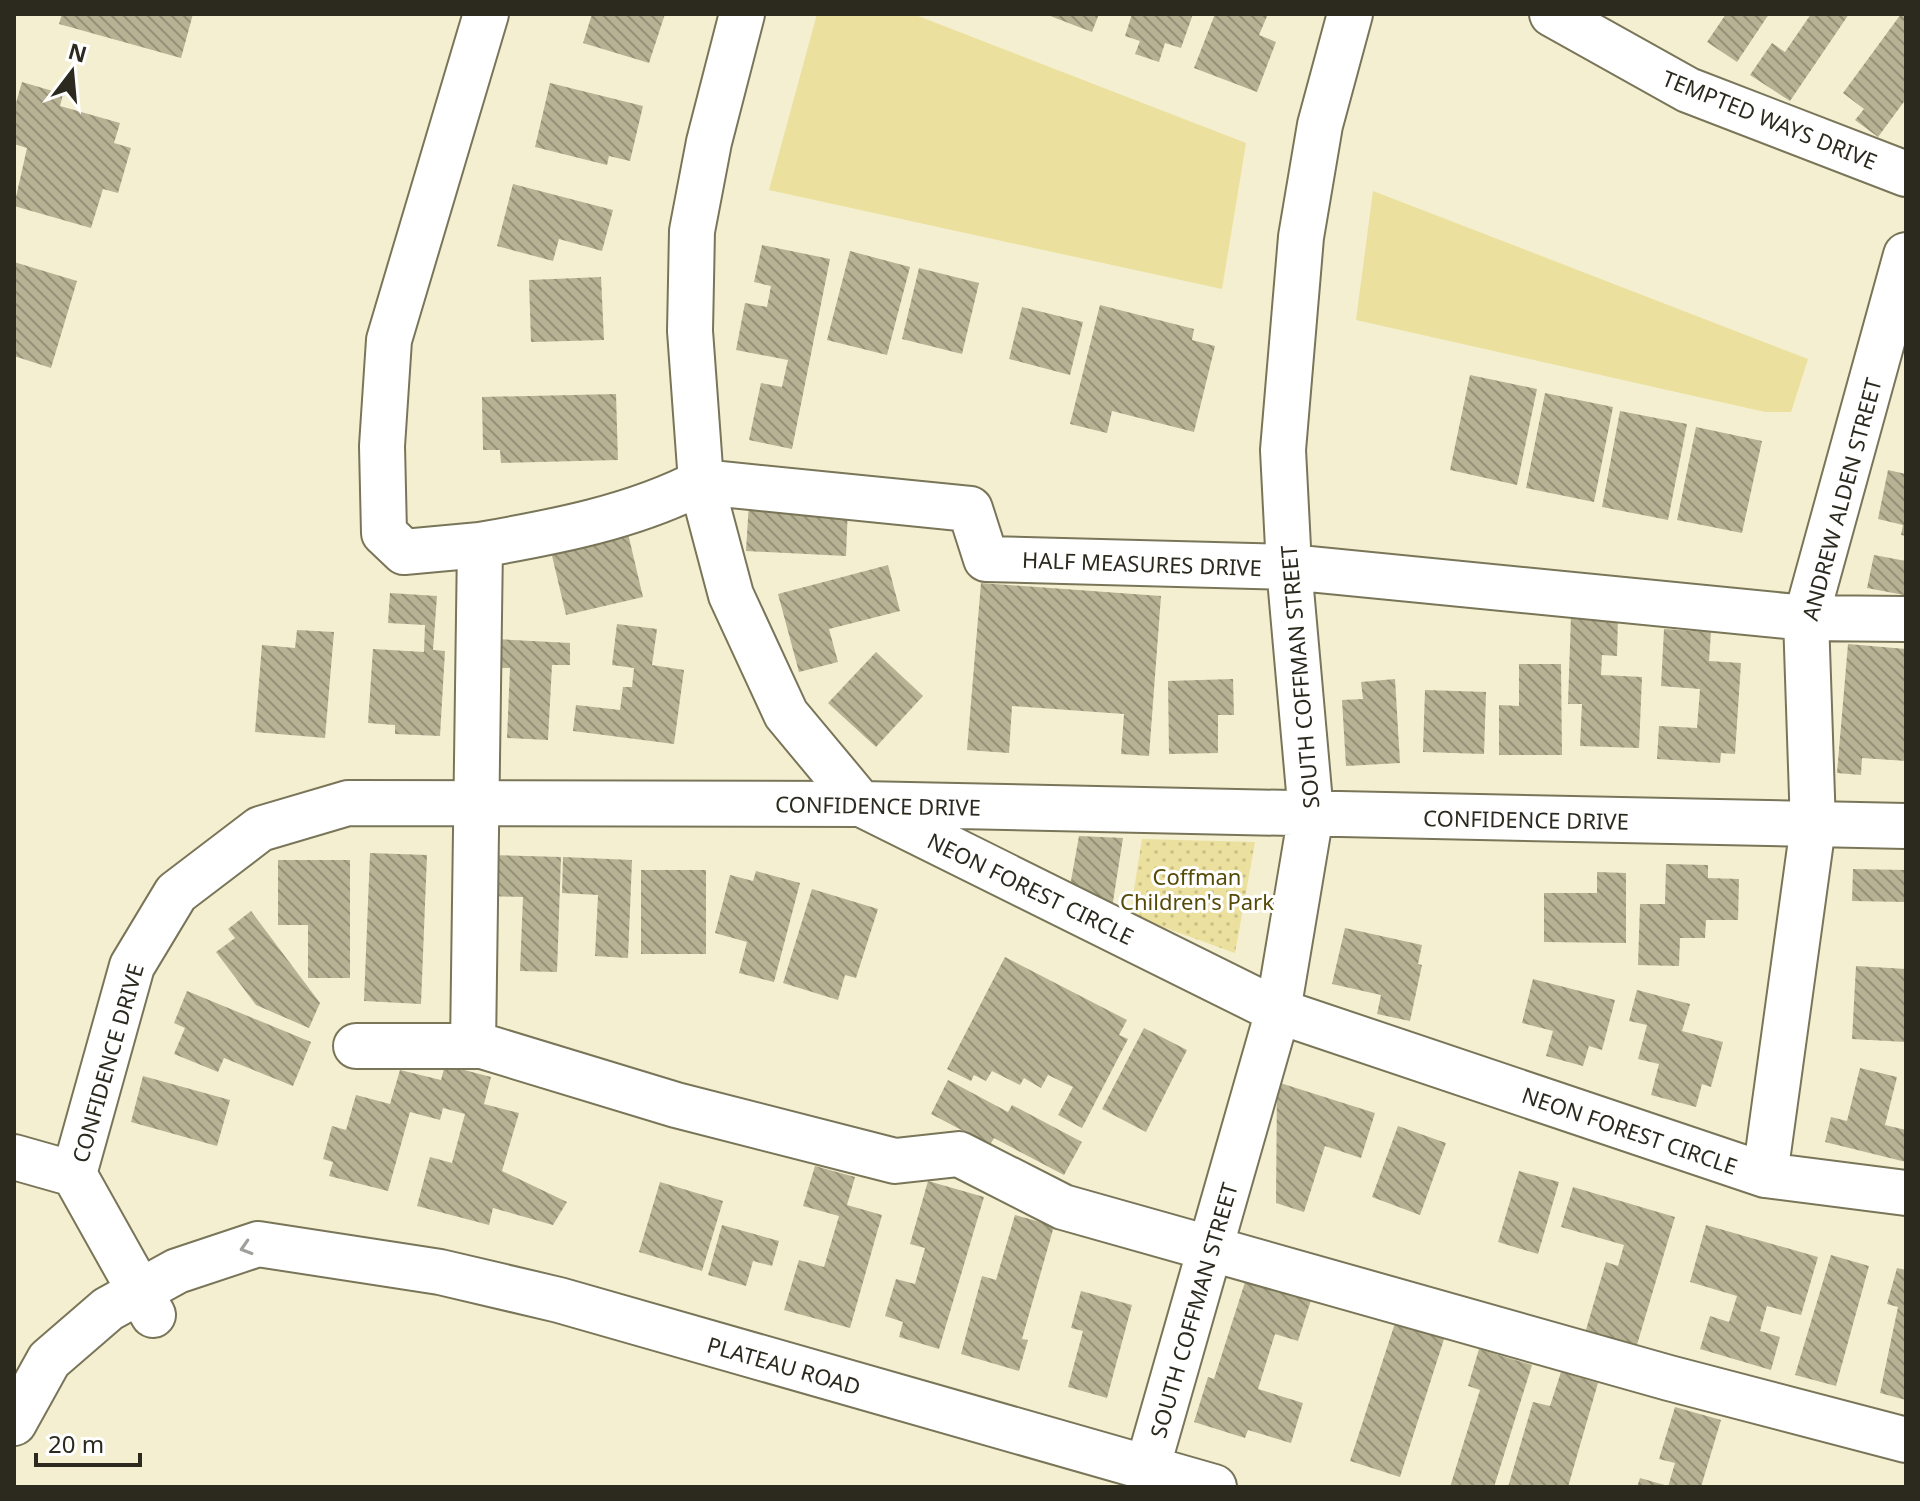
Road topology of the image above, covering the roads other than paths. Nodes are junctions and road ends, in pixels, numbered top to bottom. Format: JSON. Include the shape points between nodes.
{"nodes":[{"id":1,"x":486,"y":14,"type":"edge"},
{"id":2,"x":742,"y":14,"type":"edge"},
{"id":3,"x":1350,"y":14,"type":"edge"},
{"id":4,"x":1552,"y":14,"type":"edge"},
{"id":5,"x":1906,"y":174,"type":"edge"},
{"id":6,"x":1906,"y":255,"type":"edge"},
{"id":7,"x":701,"y":482,"type":"junction"},
{"id":8,"x":480,"y":545,"type":"junction"},
{"id":9,"x":1289,"y":567,"type":"junction"},
{"id":10,"x":1806,"y":618,"type":"junction"},
{"id":11,"x":1906,"y":619,"type":"edge"},
{"id":12,"x":476,"y":803,"type":"junction"},
{"id":13,"x":861,"y":804,"type":"junction"},
{"id":14,"x":1311,"y":814,"type":"junction"},
{"id":15,"x":1813,"y":826,"type":"junction"},
{"id":16,"x":1906,"y":826,"type":"edge"},
{"id":17,"x":1278,"y":1011,"type":"junction"},
{"id":18,"x":356,"y":1046,"type":"dead end"},
{"id":19,"x":473,"y":1046,"type":"junction"},
{"id":20,"x":14,"y":1157,"type":"edge"},
{"id":21,"x":74,"y":1174,"type":"junction"},
{"id":22,"x":1765,"y":1175,"type":"junction"},
{"id":23,"x":1906,"y":1193,"type":"edge"},
{"id":24,"x":1210,"y":1249,"type":"junction"},
{"id":25,"x":146,"y":1302,"type":"junction"},
{"id":26,"x":14,"y":1423,"type":"edge"},
{"id":27,"x":1906,"y":1440,"type":"edge"},
{"id":28,"x":1147,"y":1469,"type":"junction"},
{"id":29,"x":1214,"y":1487,"type":"edge"}],
"edges":[{"from":1,"to":8,"type":"street","via":[[389,340],[382,446],[384,533],[404,552]]},
{"from":2,"to":7,"type":"street","name":"NEON FOREST CIRCLE","via":[[692,231],[690,331]]},
{"from":3,"to":9,"type":"street","name":"SOUTH COFFMAN STREET","via":[[1320,125],[1301,237],[1283,450]]},
{"from":4,"to":5,"type":"street","name":"TEMPTED WAYS DRIVE","via":[[1688,90]]},
{"from":6,"to":10,"type":"street","name":"ANDREW ALDEN STREET"},
{"from":7,"to":8,"type":"street","via":[[663,502]]},
{"from":7,"to":9,"type":"street","name":"HALF MEASURES DRIVE","via":[[970,509],[986,559]]},
{"from":7,"to":13,"type":"street","name":"NEON FOREST CIRCLE","via":[[731,595],[786,714]]},
{"from":8,"to":12,"type":"street"},
{"from":9,"to":10,"type":"street","name":"HALF MEASURES DRIVE"},
{"from":9,"to":14,"type":"street","name":"SOUTH COFFMAN STREET"},
{"from":10,"to":11,"type":"street","name":"HALF MEASURES DRIVE"},
{"from":10,"to":15,"type":"street","name":"ANDREW ALDEN STREET"},
{"from":12,"to":13,"type":"street","name":"CONFIDENCE DRIVE"},
{"from":12,"to":19,"type":"street"},
{"from":12,"to":21,"type":"street","name":"CONFIDENCE DRIVE","via":[[348,803],[260,829],[176,893],[132,966]]},
{"from":13,"to":14,"type":"street","name":"CONFIDENCE DRIVE"},
{"from":13,"to":17,"type":"street","name":"NEON FOREST CIRCLE"},
{"from":14,"to":15,"type":"street","name":"CONFIDENCE DRIVE"},
{"from":14,"to":17,"type":"street","name":"SOUTH COFFMAN STREET"},
{"from":15,"to":16,"type":"street","name":"CONFIDENCE DRIVE"},
{"from":15,"to":22,"type":"street","name":"ANDREW ALDEN STREET"},
{"from":17,"to":22,"type":"street","name":"NEON FOREST CIRCLE"},
{"from":17,"to":24,"type":"street","name":"SOUTH COFFMAN STREET"},
{"from":18,"to":19,"type":"street"},
{"from":19,"to":24,"type":"street","via":[[895,1161],[959,1154],[1063,1207]]},
{"from":20,"to":21,"type":"street"},
{"from":21,"to":25,"type":"street"},
{"from":22,"to":23,"type":"street","name":"NEON FOREST CIRCLE"},
{"from":24,"to":27,"type":"street"},
{"from":24,"to":28,"type":"street","name":"SOUTH COFFMAN STREET"},
{"from":25,"to":26,"type":"street","name":"PLATEAU ROAD"},
{"from":25,"to":28,"type":"street","name":"PLATEAU ROAD","via":[[351,1257],[559,1300]]},
{"from":28,"to":29,"type":"street","name":"PLATEAU ROAD"}]}
